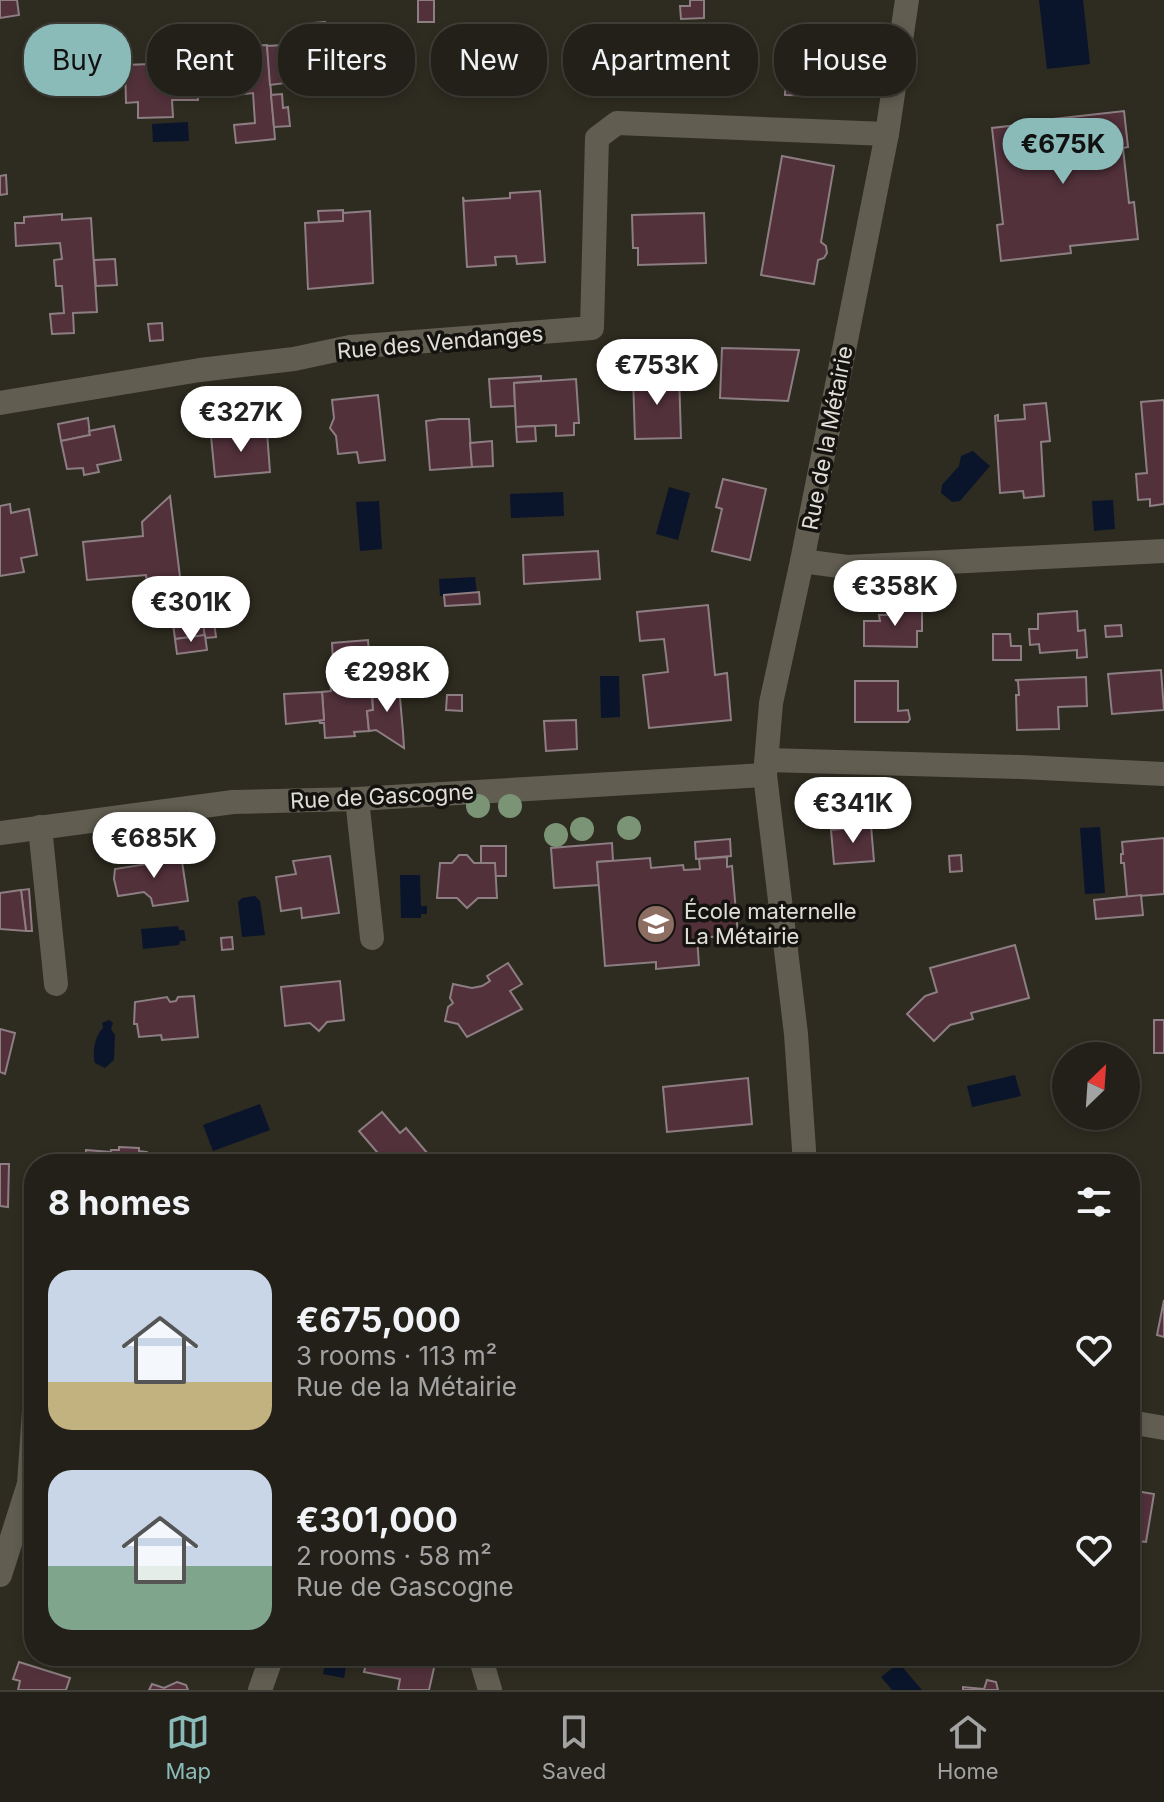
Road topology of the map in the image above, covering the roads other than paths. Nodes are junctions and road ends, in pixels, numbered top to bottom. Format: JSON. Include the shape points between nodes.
{"nodes":[{"id":1,"x":907,"y":0,"type":"edge"},
{"id":2,"x":887,"y":134,"type":"junction"},
{"id":3,"x":0,"y":403,"type":"edge"},
{"id":4,"x":1164,"y":551,"type":"edge"},
{"id":5,"x":802,"y":561,"type":"junction"},
{"id":6,"x":766,"y":768,"type":"junction"},
{"id":7,"x":1164,"y":774,"type":"edge"},
{"id":8,"x":357,"y":799,"type":"junction"},
{"id":9,"x":40,"y":827,"type":"junction"},
{"id":10,"x":0,"y":833,"type":"edge"},
{"id":11,"x":372,"y":938,"type":"dead end"},
{"id":12,"x":56,"y":984,"type":"dead end"},
{"id":13,"x":804,"y":1154,"type":"edge"},
{"id":14,"x":1140,"y":1424,"type":"edge"},
{"id":15,"x":1164,"y":1428,"type":"edge"},
{"id":16,"x":24,"y":1500,"type":"edge"},
{"id":17,"x":0,"y":1575,"type":"edge"},
{"id":18,"x":268,"y":1666,"type":"edge"},
{"id":19,"x":483,"y":1666,"type":"edge"},
{"id":20,"x":260,"y":1690,"type":"edge"},
{"id":21,"x":490,"y":1690,"type":"edge"}],
"edges":[{"from":1,"to":2,"type":"street","name":"Rue de la Métairie"},
{"from":2,"to":3,"type":"street","name":"Rue des Vendanges","via":[[617,123],[597,138],[592,328],[350,347]]},
{"from":2,"to":5,"type":"street","name":"Rue de la Métairie"},
{"from":4,"to":5,"type":"street","via":[[847,567]]},
{"from":5,"to":6,"type":"street","name":"Rue de la Métairie","via":[[775,679]]},
{"from":6,"to":7,"type":"street","name":"Rue de Gascogne","via":[[1021,767]]},
{"from":6,"to":8,"type":"street","name":"Rue de Gascogne"},
{"from":6,"to":13,"type":"street","name":"Rue de la Métairie"},
{"from":8,"to":9,"type":"street","name":"Rue de Gascogne","via":[[233,802]]},
{"from":8,"to":11,"type":"street"},
{"from":9,"to":10,"type":"street","name":"Rue de Gascogne"},
{"from":9,"to":12,"type":"street"},
{"from":14,"to":15,"type":"street"},
{"from":16,"to":17,"type":"street"},
{"from":18,"to":20,"type":"street"},
{"from":19,"to":21,"type":"street"}]}
